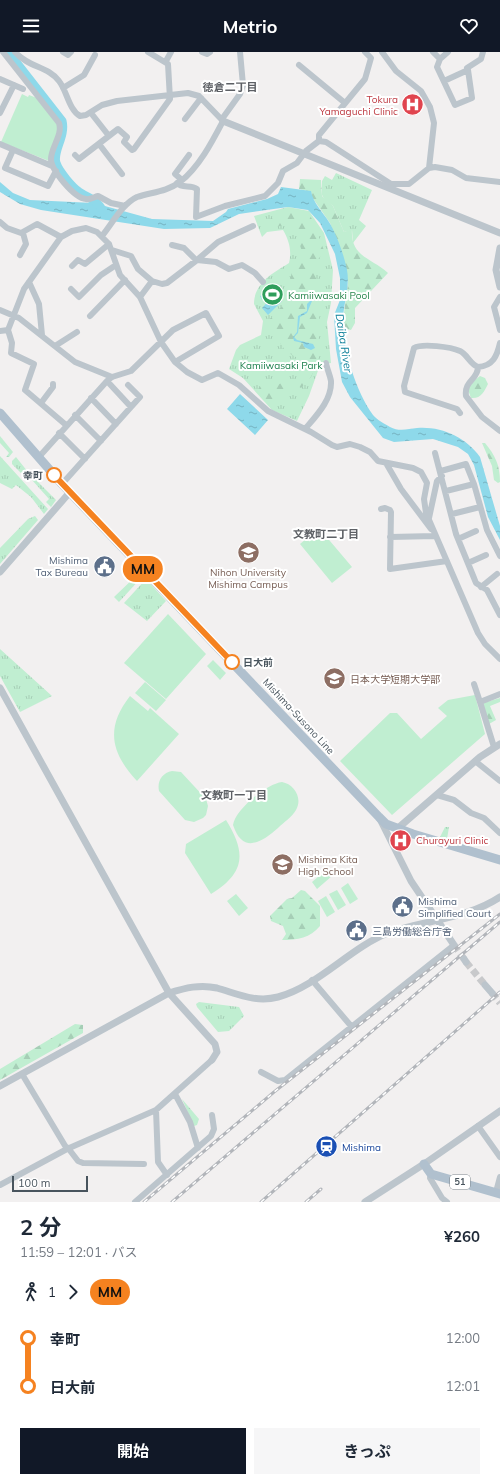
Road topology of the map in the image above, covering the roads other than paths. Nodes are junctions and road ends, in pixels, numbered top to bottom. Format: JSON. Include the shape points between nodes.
{"nodes":[{"id":1,"x":3,"y":52,"type":"edge"},
{"id":2,"x":15,"y":52,"type":"edge"},
{"id":3,"x":63,"y":52,"type":"edge"},
{"id":4,"x":71,"y":52,"type":"edge"},
{"id":5,"x":148,"y":52,"type":"edge"},
{"id":6,"x":171,"y":52,"type":"edge"},
{"id":7,"x":202,"y":52,"type":"edge"},
{"id":8,"x":210,"y":52,"type":"edge"},
{"id":9,"x":240,"y":52,"type":"edge"},
{"id":10,"x":365,"y":52,"type":"edge"},
{"id":11,"x":382,"y":52,"type":"edge"},
{"id":12,"x":432,"y":52,"type":"edge"},
{"id":13,"x":448,"y":52,"type":"edge"},
{"id":14,"x":483,"y":52,"type":"edge"},
{"id":15,"x":95,"y":55,"type":"dead end"},
{"id":16,"x":440,"y":59,"type":"junction"},
{"id":17,"x":166,"y":61,"type":"junction"},
{"id":18,"x":299,"y":65,"type":"dead end"},
{"id":19,"x":468,"y":70,"type":"junction"},
{"id":20,"x":0,"y":79,"type":"edge"},
{"id":21,"x":444,"y":81,"type":"junction"},
{"id":22,"x":14,"y":85,"type":"junction"},
{"id":23,"x":63,"y":88,"type":"junction"},
{"id":24,"x":23,"y":89,"type":"dead end"},
{"id":25,"x":170,"y":95,"type":"junction"},
{"id":26,"x":201,"y":98,"type":"junction"},
{"id":27,"x":345,"y":103,"type":"junction"},
{"id":28,"x":0,"y":113,"type":"edge"},
{"id":29,"x":91,"y":113,"type":"junction"},
{"id":30,"x":185,"y":120,"type":"dead end"},
{"id":31,"x":223,"y":120,"type":"junction"},
{"id":32,"x":109,"y":136,"type":"junction"},
{"id":33,"x":319,"y":141,"type":"junction"},
{"id":34,"x":0,"y":144,"type":"edge"},
{"id":35,"x":99,"y":144,"type":"junction"},
{"id":36,"x":13,"y":150,"type":"junction"},
{"id":37,"x":305,"y":153,"type":"junction"},
{"id":38,"x":189,"y":154,"type":"dead end"},
{"id":39,"x":75,"y":155,"type":"dead end"},
{"id":40,"x":52,"y":166,"type":"junction"},
{"id":41,"x":429,"y":168,"type":"junction"},
{"id":42,"x":56,"y":171,"type":"junction"},
{"id":43,"x":122,"y":174,"type":"dead end"},
{"id":44,"x":180,"y":182,"type":"junction"},
{"id":45,"x":500,"y":182,"type":"edge"},
{"id":46,"x":124,"y":207,"type":"junction"},
{"id":47,"x":0,"y":222,"type":"edge"},
{"id":48,"x":253,"y":226,"type":"dead end"},
{"id":49,"x":23,"y":233,"type":"junction"},
{"id":50,"x":500,"y":233,"type":"edge"},
{"id":51,"x":102,"y":236,"type":"junction"},
{"id":52,"x":61,"y":237,"type":"junction"},
{"id":53,"x":172,"y":245,"type":"dead end"},
{"id":54,"x":111,"y":247,"type":"junction"},
{"id":55,"x":500,"y":248,"type":"edge"},
{"id":56,"x":20,"y":255,"type":"dead end"},
{"id":57,"x":197,"y":260,"type":"junction"},
{"id":58,"x":116,"y":265,"type":"junction"},
{"id":59,"x":72,"y":266,"type":"dead end"},
{"id":60,"x":125,"y":280,"type":"junction"},
{"id":61,"x":152,"y":281,"type":"junction"},
{"id":62,"x":29,"y":282,"type":"junction"},
{"id":63,"x":263,"y":282,"type":"dead end"},
{"id":64,"x":500,"y":287,"type":"edge"},
{"id":65,"x":71,"y":289,"type":"dead end"},
{"id":66,"x":140,"y":297,"type":"junction"},
{"id":67,"x":500,"y":297,"type":"edge"},
{"id":68,"x":0,"y":310,"type":"edge"},
{"id":69,"x":14,"y":316,"type":"junction"},
{"id":70,"x":90,"y":316,"type":"dead end"},
{"id":71,"x":8,"y":330,"type":"junction"},
{"id":72,"x":500,"y":330,"type":"edge"},
{"id":73,"x":0,"y":331,"type":"edge"},
{"id":74,"x":77,"y":332,"type":"dead end"},
{"id":75,"x":42,"y":335,"type":"junction"},
{"id":76,"x":161,"y":342,"type":"junction"},
{"id":77,"x":500,"y":343,"type":"edge"},
{"id":78,"x":55,"y":346,"type":"junction"},
{"id":79,"x":175,"y":362,"type":"junction"},
{"id":80,"x":326,"y":363,"type":"dead end"},
{"id":81,"x":478,"y":367,"type":"junction"},
{"id":82,"x":109,"y":379,"type":"junction"},
{"id":83,"x":53,"y":384,"type":"dead end"},
{"id":84,"x":128,"y":385,"type":"dead end"},
{"id":85,"x":91,"y":398,"type":"junction"},
{"id":86,"x":41,"y":403,"type":"junction"},
{"id":87,"x":131,"y":407,"type":"junction"},
{"id":88,"x":0,"y":413,"type":"edge"},
{"id":89,"x":460,"y":413,"type":"dead end"},
{"id":90,"x":75,"y":415,"type":"junction"},
{"id":91,"x":116,"y":424,"type":"junction"},
{"id":92,"x":66,"y":425,"type":"junction"},
{"id":93,"x":304,"y":428,"type":"junction"},
{"id":94,"x":500,"y":429,"type":"edge"},
{"id":95,"x":59,"y":433,"type":"junction"},
{"id":96,"x":101,"y":441,"type":"junction"},
{"id":97,"x":435,"y":453,"type":"dead end"},
{"id":98,"x":38,"y":458,"type":"junction"},
{"id":99,"x":85,"y":459,"type":"junction"},
{"id":100,"x":386,"y":463,"type":"junction"},
{"id":101,"x":441,"y":473,"type":"junction"},
{"id":102,"x":62,"y":484,"type":"junction"},
{"id":103,"x":474,"y":484,"type":"junction"},
{"id":104,"x":446,"y":491,"type":"junction"},
{"id":105,"x":70,"y":492,"type":"junction"},
{"id":106,"x":480,"y":507,"type":"junction"},
{"id":107,"x":381,"y":509,"type":"dead end"},
{"id":108,"x":452,"y":514,"type":"junction"},
{"id":109,"x":429,"y":518,"type":"junction"},
{"id":110,"x":476,"y":531,"type":"dead end"},
{"id":111,"x":435,"y":535,"type":"junction"},
{"id":112,"x":390,"y":537,"type":"junction"},
{"id":113,"x":458,"y":539,"type":"junction"},
{"id":114,"x":486,"y":555,"type":"dead end"},
{"id":115,"x":500,"y":556,"type":"edge"},
{"id":116,"x":447,"y":561,"type":"junction"},
{"id":117,"x":468,"y":562,"type":"junction"},
{"id":118,"x":0,"y":572,"type":"edge"},
{"id":119,"x":497,"y":574,"type":"dead end"},
{"id":120,"x":481,"y":587,"type":"junction"},
{"id":121,"x":497,"y":602,"type":"edge"},
{"id":122,"x":500,"y":615,"type":"edge"},
{"id":123,"x":500,"y":659,"type":"edge"},
{"id":124,"x":474,"y":684,"type":"dead end"},
{"id":125,"x":0,"y":688,"type":"edge"},
{"id":126,"x":500,"y":694,"type":"edge"},
{"id":127,"x":480,"y":702,"type":"junction"},
{"id":128,"x":498,"y":746,"type":"edge"},
{"id":129,"x":475,"y":761,"type":"junction"},
{"id":130,"x":500,"y":781,"type":"edge"},
{"id":131,"x":437,"y":794,"type":"junction"},
{"id":132,"x":379,"y":817,"type":"junction"},
{"id":133,"x":397,"y":829,"type":"junction"},
{"id":134,"x":500,"y":833,"type":"edge"},
{"id":135,"x":500,"y":860,"type":"edge"},
{"id":136,"x":500,"y":897,"type":"edge"},
{"id":137,"x":437,"y":920,"type":"junction"},
{"id":138,"x":454,"y":945,"type":"joint"},
{"id":139,"x":312,"y":980,"type":"junction"},
{"id":140,"x":485,"y":985,"type":"tunnel mouth"},
{"id":141,"x":492,"y":993,"type":"tunnel mouth"},
{"id":142,"x":169,"y":994,"type":"junction"},
{"id":143,"x":351,"y":1026,"type":"junction"},
{"id":144,"x":212,"y":1060,"type":"joint"},
{"id":145,"x":261,"y":1072,"type":"dead end"},
{"id":146,"x":22,"y":1074,"type":"junction"},
{"id":147,"x":0,"y":1086,"type":"edge"},
{"id":148,"x":175,"y":1094,"type":"junction"},
{"id":149,"x":156,"y":1110,"type":"junction"},
{"id":150,"x":500,"y":1111,"type":"edge"},
{"id":151,"x":212,"y":1115,"type":"dead end"},
{"id":152,"x":478,"y":1126,"type":"junction"},
{"id":153,"x":198,"y":1148,"type":"junction"},
{"id":154,"x":68,"y":1149,"type":"junction"},
{"id":155,"x":500,"y":1157,"type":"edge"},
{"id":156,"x":144,"y":1164,"type":"dead end"},
{"id":157,"x":424,"y":1164,"type":"junction"},
{"id":158,"x":432,"y":1174,"type":"junction"},
{"id":159,"x":167,"y":1175,"type":"junction"},
{"id":160,"x":500,"y":1177,"type":"edge"},
{"id":161,"x":0,"y":1185,"type":"edge"},
{"id":162,"x":498,"y":1193,"type":"edge"},
{"id":163,"x":135,"y":1202,"type":"edge"},
{"id":164,"x":365,"y":1202,"type":"edge"},
{"id":165,"x":447,"y":1202,"type":"edge"}],
"edges":[{"from":1,"to":40,"type":"street","via":[[58,123],[60,129],[51,157]]},
{"from":2,"to":23,"type":"street","via":[[23,60],[52,74]]},
{"from":3,"to":4,"type":"street","via":[[68,55]]},
{"from":5,"to":17,"type":"street"},
{"from":6,"to":17,"type":"street"},
{"from":7,"to":8,"type":"street"},
{"from":9,"to":31,"type":"street","via":[[243,85]]},
{"from":10,"to":27,"type":"street","via":[[371,58],[365,79]]},
{"from":11,"to":41,"type":"street","via":[[396,71],[421,92],[430,107],[434,123]]},
{"from":12,"to":16,"type":"street"},
{"from":13,"to":16,"type":"street"},
{"from":14,"to":19,"type":"street","via":[[481,59],[467,68]]},
{"from":15,"to":23,"type":"street","via":[[84,75]]},
{"from":16,"to":21,"type":"street","via":[[437,67]]},
{"from":17,"to":25,"type":"street"},
{"from":18,"to":27,"type":"street"},
{"from":19,"to":21,"type":"street"},
{"from":19,"to":21,"type":"street","via":[[472,98],[455,105]]},
{"from":20,"to":22,"type":"street"},
{"from":22,"to":24,"type":"street"},
{"from":22,"to":28,"type":"street"},
{"from":23,"to":29,"type":"street","via":[[78,115]]},
{"from":25,"to":26,"type":"street","via":[[188,92]]},
{"from":25,"to":29,"type":"street","via":[[117,101],[102,105]]},
{"from":25,"to":32,"type":"street","via":[[170,99],[134,149],[124,142],[127,137],[118,130]]},
{"from":26,"to":30,"type":"street"},
{"from":26,"to":31,"type":"street","via":[[210,110]]},
{"from":27,"to":33,"type":"street","via":[[319,135]]},
{"from":29,"to":32,"type":"street"},
{"from":31,"to":37,"type":"street"},
{"from":31,"to":44,"type":"street","via":[[206,150]]},
{"from":32,"to":35,"type":"street"},
{"from":33,"to":37,"type":"street"},
{"from":33,"to":41,"type":"street","via":[[326,142],[391,184],[410,184]]},
{"from":34,"to":36,"type":"street"},
{"from":35,"to":39,"type":"street","via":[[78,159]]},
{"from":35,"to":43,"type":"street"},
{"from":36,"to":40,"type":"street"},
{"from":36,"to":42,"type":"street","via":[[5,168],[48,186]]},
{"from":37,"to":44,"type":"street","via":[[296,163],[283,171],[278,183],[265,196],[225,206],[201,216],[196,216],[197,189],[193,186],[179,186]]},
{"from":37,"to":50,"type":"street"},
{"from":38,"to":44,"type":"street","via":[[175,174]]},
{"from":40,"to":42,"type":"street"},
{"from":41,"to":45,"type":"street","via":[[443,168],[466,178]]},
{"from":42,"to":46,"type":"street","via":[[74,194],[88,200],[96,196]]},
{"from":44,"to":46,"type":"street","via":[[152,194],[137,197]]},
{"from":46,"to":51,"type":"street"},
{"from":47,"to":49,"type":"street","via":[[11,230]]},
{"from":48,"to":57,"type":"street","via":[[218,242]]},
{"from":49,"to":52,"type":"street","via":[[37,224]]},
{"from":49,"to":56,"type":"street","via":[[26,244]]},
{"from":51,"to":52,"type":"street","via":[[91,229],[82,228]]},
{"from":51,"to":54,"type":"street"},
{"from":52,"to":62,"type":"street"},
{"from":53,"to":57,"type":"street","via":[[184,248]]},
{"from":54,"to":58,"type":"street"},
{"from":54,"to":59,"type":"street","via":[[85,264],[78,260]]},
{"from":54,"to":61,"type":"street","via":[[131,256],[138,269]]},
{"from":55,"to":64,"type":"street","via":[[496,270]]},
{"from":57,"to":61,"type":"street","via":[[165,284]]},
{"from":57,"to":63,"type":"street","via":[[216,262],[229,269],[242,265]]},
{"from":58,"to":60,"type":"street"},
{"from":58,"to":65,"type":"street","via":[[101,275],[79,297]]},
{"from":60,"to":66,"type":"street"},
{"from":60,"to":70,"type":"street"},
{"from":61,"to":66,"type":"street"},
{"from":62,"to":69,"type":"street","via":[[20,295]]},
{"from":62,"to":75,"type":"street","via":[[39,304]]},
{"from":66,"to":76,"type":"street"},
{"from":67,"to":72,"type":"street","via":[[494,307]]},
{"from":68,"to":69,"type":"street"},
{"from":69,"to":71,"type":"street"},
{"from":69,"to":75,"type":"street"},
{"from":71,"to":73,"type":"street"},
{"from":71,"to":86,"type":"street","via":[[12,354],[34,364],[25,390]]},
{"from":74,"to":78,"type":"street"},
{"from":75,"to":78,"type":"street"},
{"from":76,"to":79,"type":"street"},
{"from":76,"to":79,"type":"street","via":[[173,330],[205,313],[209,316],[219,336]]},
{"from":76,"to":82,"type":"street","via":[[133,370]]},
{"from":77,"to":81,"type":"street","via":[[494,361]]},
{"from":78,"to":82,"type":"street","via":[[75,362]]},
{"from":79,"to":93,"type":"street","via":[[202,380],[218,373],[239,385],[268,412]]},
{"from":80,"to":93,"type":"street","via":[[331,382],[329,394],[320,411]]},
{"from":81,"to":89,"type":"street","via":[[460,351],[422,345],[412,352],[404,386],[405,392],[457,409]]},
{"from":81,"to":94,"type":"street","via":[[477,374],[468,383],[466,396],[482,417]]},
{"from":82,"to":85,"type":"street"},
{"from":82,"to":87,"type":"street"},
{"from":83,"to":86,"type":"street"},
{"from":84,"to":87,"type":"street","via":[[140,397]]},
{"from":85,"to":90,"type":"street"},
{"from":85,"to":91,"type":"street"},
{"from":86,"to":92,"type":"street"},
{"from":87,"to":91,"type":"street"},
{"from":88,"to":98,"type":"main road","name":"Mishima-Susono Line"},
{"from":90,"to":92,"type":"street"},
{"from":90,"to":96,"type":"street"},
{"from":91,"to":96,"type":"street"},
{"from":92,"to":95,"type":"street"},
{"from":93,"to":100,"type":"street","via":[[337,447],[350,444],[364,448],[377,461]]},
{"from":95,"to":98,"type":"street"},
{"from":95,"to":99,"type":"street"},
{"from":96,"to":99,"type":"street"},
{"from":97,"to":101,"type":"street"},
{"from":98,"to":102,"type":"main road","name":"Mishima-Susono Line"},
{"from":99,"to":102,"type":"street"},
{"from":100,"to":109,"type":"street","via":[[421,472],[427,483],[424,507]]},
{"from":100,"to":111,"type":"street","via":[[401,489]]},
{"from":101,"to":103,"type":"street","via":[[465,463]]},
{"from":101,"to":104,"type":"street"},
{"from":101,"to":109,"type":"street"},
{"from":102,"to":105,"type":"main road","name":"Mishima-Susono Line"},
{"from":103,"to":104,"type":"street"},
{"from":103,"to":106,"type":"street"},
{"from":104,"to":108,"type":"street"},
{"from":105,"to":118,"type":"street"},
{"from":105,"to":132,"type":"main road","name":"Mishima-Susono Line"},
{"from":106,"to":108,"type":"street"},
{"from":106,"to":115,"type":"street","via":[[487,530]]},
{"from":107,"to":112,"type":"street","via":[[390,511]]},
{"from":108,"to":113,"type":"street"},
{"from":109,"to":111,"type":"street"},
{"from":110,"to":113,"type":"street"},
{"from":111,"to":112,"type":"street"},
{"from":111,"to":116,"type":"street"},
{"from":112,"to":116,"type":"street","via":[[390,569]]},
{"from":113,"to":117,"type":"street"},
{"from":114,"to":117,"type":"street"},
{"from":116,"to":123,"type":"street","via":[[478,633]]},
{"from":117,"to":120,"type":"street","via":[[476,583]]},
{"from":119,"to":120,"type":"street"},
{"from":120,"to":121,"type":"street"},
{"from":121,"to":122,"type":"street"},
{"from":124,"to":127,"type":"street"},
{"from":125,"to":142,"type":"street"},
{"from":126,"to":127,"type":"street"},
{"from":127,"to":128,"type":"street"},
{"from":128,"to":129,"type":"street"},
{"from":129,"to":130,"type":"street"},
{"from":129,"to":131,"type":"street"},
{"from":131,"to":133,"type":"street"},
{"from":131,"to":134,"type":"street","via":[[454,800],[471,813],[484,818]]},
{"from":132,"to":133,"type":"main road","name":"Mishima-Susono Line"},
{"from":132,"to":137,"type":"street","via":[[411,881]]},
{"from":133,"to":135,"type":"main road","name":"Mishima-Susono Line"},
{"from":136,"to":137,"type":"street","via":[[480,908]]},
{"from":137,"to":138,"type":"street"},
{"from":137,"to":139,"type":"street","via":[[388,933]]},
{"from":138,"to":143,"type":"street"},
{"from":139,"to":142,"type":"street","via":[[279,997],[262,1000],[207,987],[182,989]]},
{"from":139,"to":143,"type":"street"},
{"from":140,"to":141,"type":"street"},
{"from":142,"to":144,"type":"street","via":[[215,1044],[217,1052]]},
{"from":142,"to":146,"type":"street"},
{"from":143,"to":145,"type":"street","via":[[285,1080],[278,1081]]},
{"from":144,"to":148,"type":"street"},
{"from":146,"to":147,"type":"street"},
{"from":146,"to":154,"type":"street"},
{"from":148,"to":149,"type":"street"},
{"from":148,"to":153,"type":"street","via":[[190,1122]]},
{"from":149,"to":154,"type":"street"},
{"from":149,"to":159,"type":"street","via":[[158,1162]]},
{"from":150,"to":152,"type":"street"},
{"from":151,"to":153,"type":"street","via":[[213,1132]]},
{"from":152,"to":155,"type":"street"},
{"from":152,"to":157,"type":"street"},
{"from":153,"to":159,"type":"street"},
{"from":154,"to":156,"type":"street","via":[[83,1163]]},
{"from":154,"to":161,"type":"street"},
{"from":157,"to":158,"type":"main road"},
{"from":157,"to":164,"type":"street"},
{"from":158,"to":162,"type":"main road","number":"51"},
{"from":158,"to":165,"type":"street","via":[[430,1178]]},
{"from":159,"to":163,"type":"street"},
{"from":160,"to":162,"type":"street"}]}
